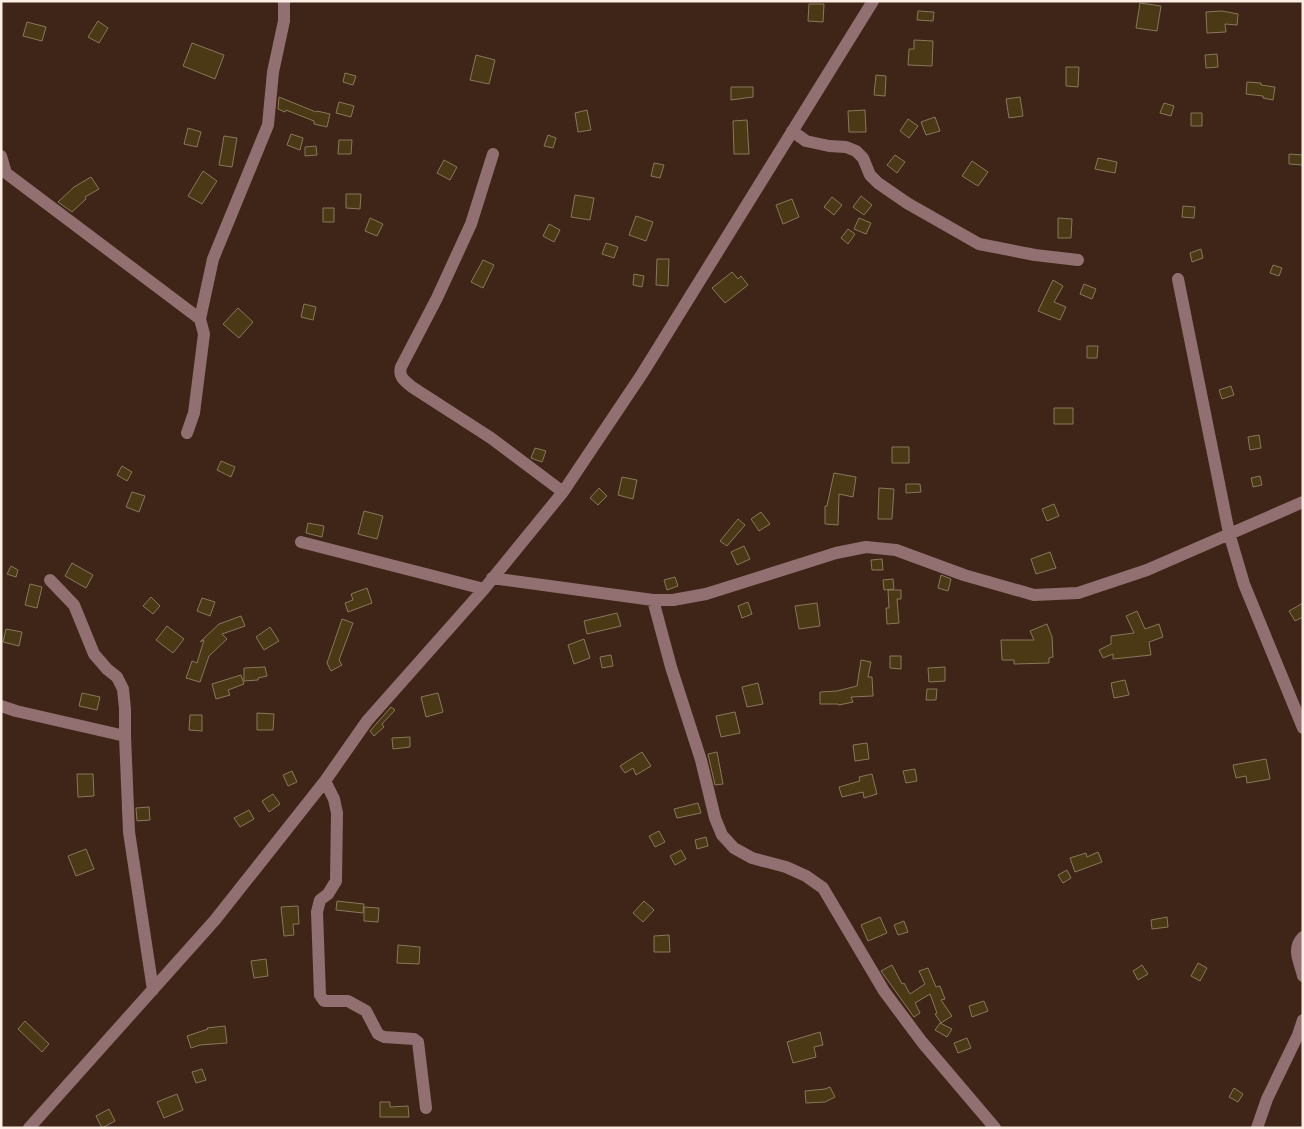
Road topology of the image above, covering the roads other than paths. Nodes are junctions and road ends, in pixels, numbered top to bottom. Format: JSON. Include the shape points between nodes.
{"nodes":[{"id":1,"x":284,"y":1,"type":"edge"},
{"id":2,"x":873,"y":1,"type":"edge"},
{"id":3,"x":792,"y":131,"type":"junction"},
{"id":4,"x":493,"y":154,"type":"dead end"},
{"id":5,"x":1,"y":156,"type":"edge"},
{"id":6,"x":1078,"y":260,"type":"dead end"},
{"id":7,"x":1178,"y":279,"type":"dead end"},
{"id":8,"x":200,"y":319,"type":"junction"},
{"id":9,"x":187,"y":433,"type":"dead end"},
{"id":10,"x":563,"y":492,"type":"junction"},
{"id":11,"x":1303,"y":502,"type":"edge"},
{"id":12,"x":1229,"y":533,"type":"junction"},
{"id":13,"x":301,"y":542,"type":"dead end"},
{"id":14,"x":492,"y":578,"type":"junction"},
{"id":15,"x":50,"y":580,"type":"dead end"},
{"id":16,"x":484,"y":589,"type":"junction"},
{"id":17,"x":653,"y":600,"type":"junction"},
{"id":18,"x":1,"y":706,"type":"edge"},
{"id":19,"x":1303,"y":728,"type":"edge"},
{"id":20,"x":125,"y":736,"type":"junction"},
{"id":21,"x":325,"y":781,"type":"junction"},
{"id":22,"x":1303,"y":937,"type":"edge"},
{"id":23,"x":1303,"y":976,"type":"edge"},
{"id":24,"x":153,"y":990,"type":"junction"},
{"id":25,"x":1303,"y":1020,"type":"edge"},
{"id":26,"x":426,"y":1108,"type":"dead end"},
{"id":27,"x":29,"y":1128,"type":"edge"},
{"id":28,"x":996,"y":1128,"type":"edge"},
{"id":29,"x":1257,"y":1128,"type":"edge"}],
"edges":[{"from":1,"to":8,"type":"street","via":[[284,21],[273,72],[268,124],[213,259]]},
{"from":2,"to":3,"type":"street"},
{"from":3,"to":6,"type":"street","via":[[806,141],[856,151],[878,182],[907,203],[979,244]]},
{"from":3,"to":10,"type":"street","via":[[642,374]]},
{"from":4,"to":10,"type":"street","via":[[471,224],[400,375],[412,387],[492,438]]},
{"from":5,"to":8,"type":"street","via":[[6,173]]},
{"from":7,"to":12,"type":"street"},
{"from":8,"to":9,"type":"street","via":[[204,334],[194,413]]},
{"from":10,"to":14,"type":"street"},
{"from":11,"to":12,"type":"street"},
{"from":12,"to":17,"type":"street","via":[[1147,570],[1078,593],[1034,594],[964,576],[896,550],[866,547],[836,553],[706,594]]},
{"from":12,"to":19,"type":"street","via":[[1244,584]]},
{"from":13,"to":16,"type":"street"},
{"from":14,"to":16,"type":"street"},
{"from":14,"to":17,"type":"street"},
{"from":15,"to":20,"type":"street","via":[[74,605],[94,654],[121,683]]},
{"from":16,"to":21,"type":"street","via":[[367,721]]},
{"from":17,"to":28,"type":"street","via":[[722,836],[734,848],[752,858],[786,867],[823,888],[884,991],[922,1042]]},
{"from":18,"to":20,"type":"street"},
{"from":20,"to":24,"type":"street","via":[[129,832]]},
{"from":21,"to":24,"type":"street","via":[[215,920]]},
{"from":21,"to":26,"type":"street","via":[[336,813],[336,881],[320,900],[317,912],[320,995],[324,1001],[348,1001],[366,1011],[378,1034],[384,1037],[418,1042]]},
{"from":22,"to":23,"type":"street","via":[[1296,955]]},
{"from":24,"to":27,"type":"street"},
{"from":25,"to":29,"type":"street"}]}
